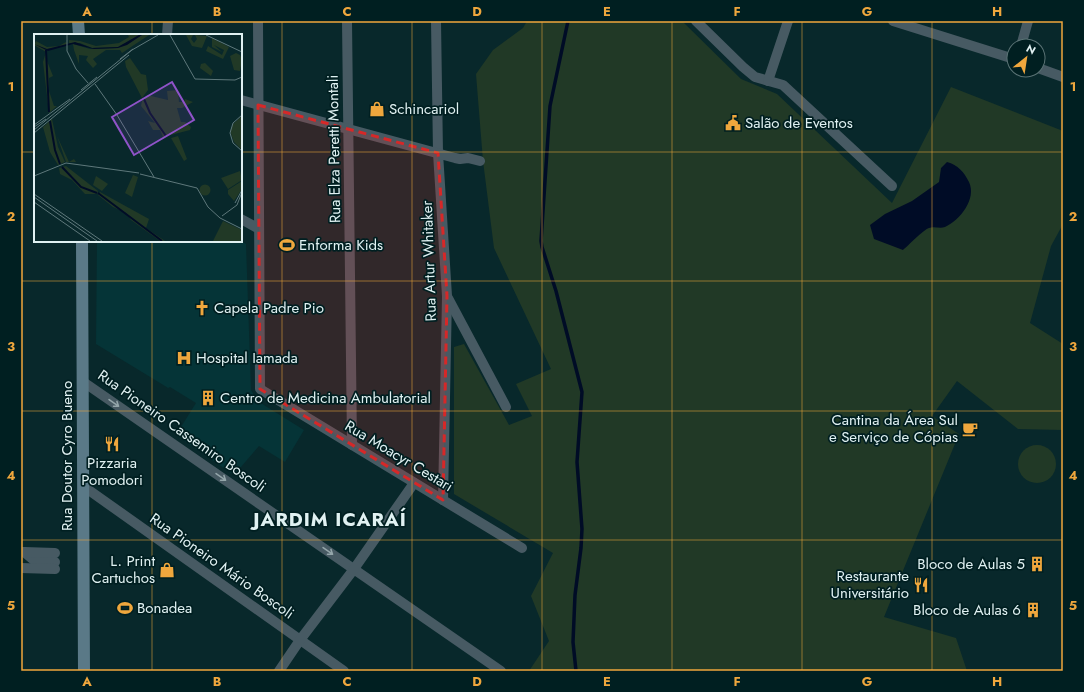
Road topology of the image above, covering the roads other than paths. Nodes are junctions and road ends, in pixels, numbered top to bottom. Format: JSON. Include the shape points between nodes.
{"nodes":[{"id":1,"x":78,"y":21,"type":"edge"},
{"id":2,"x":168,"y":21,"type":"edge"},
{"id":3,"x":258,"y":21,"type":"edge"},
{"id":4,"x":347,"y":21,"type":"edge"},
{"id":5,"x":436,"y":21,"type":"edge"},
{"id":6,"x":696,"y":21,"type":"edge"},
{"id":7,"x":788,"y":21,"type":"edge"},
{"id":8,"x":894,"y":21,"type":"edge"},
{"id":9,"x":1028,"y":21,"type":"edge"},
{"id":10,"x":79,"y":34,"type":"edge"},
{"id":11,"x":167,"y":34,"type":"edge"},
{"id":12,"x":1023,"y":38,"type":"edge"},
{"id":13,"x":1006,"y":56,"type":"edge"},
{"id":14,"x":1046,"y":71,"type":"edge"},
{"id":15,"x":1063,"y":77,"type":"edge"},
{"id":16,"x":768,"y":81,"type":"junction"},
{"id":17,"x":242,"y":100,"type":"edge"},
{"id":18,"x":258,"y":105,"type":"junction"},
{"id":19,"x":348,"y":129,"type":"junction"},
{"id":20,"x":438,"y":153,"type":"junction"},
{"id":21,"x":480,"y":161,"type":"dead end"},
{"id":22,"x":892,"y":186,"type":"dead end"},
{"id":23,"x":242,"y":220,"type":"edge"},
{"id":24,"x":259,"y":229,"type":"junction"},
{"id":25,"x":82,"y":242,"type":"edge"},
{"id":26,"x":447,"y":296,"type":"junction"},
{"id":27,"x":82,"y":381,"type":"junction"},
{"id":28,"x":506,"y":407,"type":"dead end"},
{"id":29,"x":352,"y":445,"type":"junction"},
{"id":30,"x":414,"y":483,"type":"junction"},
{"id":31,"x":83,"y":486,"type":"junction"},
{"id":32,"x":443,"y":500,"type":"junction"},
{"id":33,"x":522,"y":548,"type":"dead end"},
{"id":34,"x":22,"y":552,"type":"edge"},
{"id":35,"x":21,"y":568,"type":"edge"},
{"id":36,"x":354,"y":570,"type":"junction"},
{"id":37,"x":300,"y":640,"type":"junction"},
{"id":38,"x":84,"y":671,"type":"edge"},
{"id":39,"x":279,"y":671,"type":"edge"},
{"id":40,"x":344,"y":671,"type":"edge"},
{"id":41,"x":501,"y":671,"type":"edge"}],
"edges":[{"from":1,"to":10,"type":"street"},
{"from":2,"to":11,"type":"street"},
{"from":3,"to":18,"type":"street"},
{"from":4,"to":19,"type":"street","name":"Rua Elza Peretti Montali"},
{"from":5,"to":20,"type":"street","name":"Rua Artur Whitaker"},
{"from":6,"to":16,"type":"street","via":[[743,68],[755,77]]},
{"from":7,"to":16,"type":"street"},
{"from":8,"to":13,"type":"street"},
{"from":9,"to":12,"type":"street"},
{"from":14,"to":15,"type":"street"},
{"from":16,"to":22,"type":"street","via":[[783,85]]},
{"from":17,"to":18,"type":"street"},
{"from":18,"to":19,"type":"street"},
{"from":18,"to":24,"type":"street"},
{"from":19,"to":20,"type":"street"},
{"from":19,"to":29,"type":"street","name":"Rua Elza Peretti Montali"},
{"from":20,"to":21,"type":"street"},
{"from":20,"to":26,"type":"street","name":"Rua Artur Whitaker"},
{"from":23,"to":24,"type":"street"},
{"from":24,"to":29,"type":"street","name":"Rua Moacyr Cestari","via":[[260,389]]},
{"from":25,"to":27,"type":"street","name":"Rua Doutor Cyro Bueno"},
{"from":26,"to":28,"type":"street"},
{"from":26,"to":32,"type":"street","name":"Rua Artur Whitaker"},
{"from":27,"to":31,"type":"street","name":"Rua Doutor Cyro Bueno"},
{"from":27,"to":36,"type":"street","name":"Rua Pioneiro Cassemiro Boscoli","one_way":true},
{"from":29,"to":30,"type":"street","name":"Rua Moacyr Cestari"},
{"from":30,"to":32,"type":"street","name":"Rua Moacyr Cestari"},
{"from":30,"to":36,"type":"street"},
{"from":31,"to":37,"type":"street","name":"Rua Pioneiro Mário Boscoli"},
{"from":31,"to":38,"type":"street","name":"Rua Doutor Cyro Bueno"},
{"from":32,"to":33,"type":"street","name":"Rua Moacyr Cestari"},
{"from":34,"to":35,"type":"street","via":[[36,562],[55,561]]},
{"from":36,"to":37,"type":"street"},
{"from":36,"to":41,"type":"street","name":"Rua Pioneiro Cassemiro Boscoli"},
{"from":37,"to":39,"type":"street"},
{"from":37,"to":40,"type":"street","name":"Rua Pioneiro Mário Boscoli"}]}
